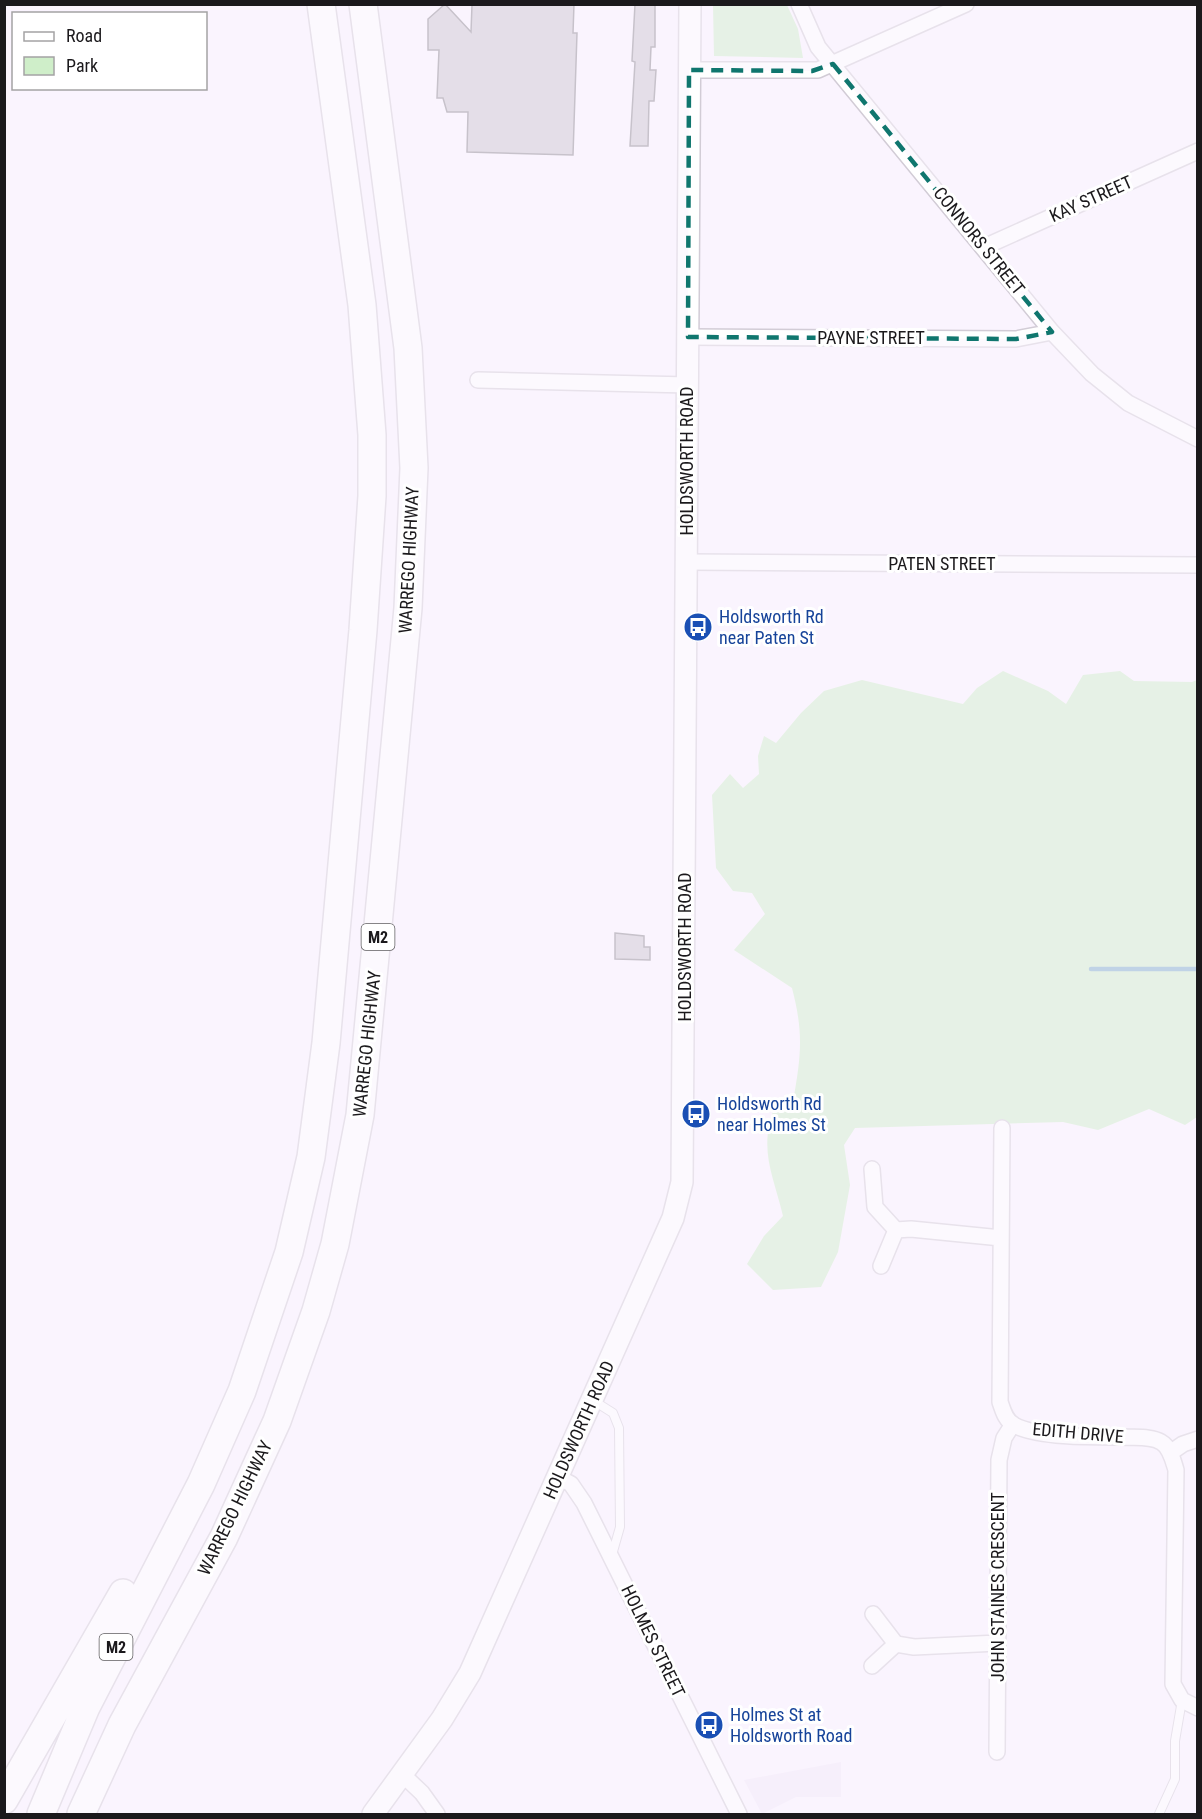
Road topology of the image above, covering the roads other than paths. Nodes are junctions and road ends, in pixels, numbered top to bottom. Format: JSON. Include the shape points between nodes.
{"nodes":[{"id":1,"x":321,"y":4,"type":"edge"},
{"id":2,"x":363,"y":4,"type":"edge"},
{"id":3,"x":690,"y":4,"type":"edge"},
{"id":4,"x":799,"y":4,"type":"edge"},
{"id":5,"x":966,"y":4,"type":"edge"},
{"id":6,"x":833,"y":64,"type":"junction"},
{"id":7,"x":689,"y":70,"type":"junction"},
{"id":8,"x":1197,"y":151,"type":"edge"},
{"id":9,"x":984,"y":246,"type":"junction"},
{"id":10,"x":1052,"y":332,"type":"junction"},
{"id":11,"x":688,"y":337,"type":"junction"},
{"id":12,"x":478,"y":380,"type":"dead end"},
{"id":13,"x":688,"y":385,"type":"junction"},
{"id":14,"x":1197,"y":439,"type":"edge"},
{"id":15,"x":687,"y":562,"type":"junction"},
{"id":16,"x":1197,"y":565,"type":"edge"},
{"id":17,"x":1002,"y":1128,"type":"dead end"},
{"id":18,"x":872,"y":1169,"type":"dead end"},
{"id":19,"x":896,"y":1230,"type":"junction"},
{"id":20,"x":1001,"y":1238,"type":"junction"},
{"id":21,"x":881,"y":1266,"type":"dead end"},
{"id":22,"x":592,"y":1400,"type":"junction"},
{"id":23,"x":1012,"y":1424,"type":"junction"},
{"id":24,"x":1197,"y":1439,"type":"edge"},
{"id":25,"x":1170,"y":1453,"type":"junction"},
{"id":26,"x":558,"y":1477,"type":"junction"},
{"id":27,"x":201,"y":1484,"type":"junction"},
{"id":28,"x":612,"y":1557,"type":"junction"},
{"id":29,"x":873,"y":1614,"type":"dead end"},
{"id":30,"x":998,"y":1643,"type":"junction"},
{"id":31,"x":896,"y":1644,"type":"junction"},
{"id":32,"x":872,"y":1666,"type":"dead end"},
{"id":33,"x":1182,"y":1700,"type":"junction"},
{"id":34,"x":1197,"y":1708,"type":"edge"},
{"id":35,"x":997,"y":1752,"type":"dead end"},
{"id":36,"x":402,"y":1774,"type":"junction"},
{"id":37,"x":4,"y":1800,"type":"edge"},
{"id":38,"x":41,"y":1815,"type":"edge"},
{"id":39,"x":81,"y":1815,"type":"edge"},
{"id":40,"x":373,"y":1815,"type":"edge"},
{"id":41,"x":437,"y":1815,"type":"edge"},
{"id":42,"x":739,"y":1815,"type":"edge"},
{"id":43,"x":1159,"y":1815,"type":"edge"}],
"edges":[{"from":1,"to":27,"type":"highway","number":"M2","via":[[368,371],[372,496],[363,630],[327,1043],[311,1157],[289,1252],[269,1312],[242,1391]]},
{"from":2,"to":39,"type":"highway","name":"WARREGO HIGHWAY","number":"M2","via":[[408,348],[414,468],[408,608],[360,1115],[335,1244],[277,1421],[224,1537],[122,1725]]},
{"from":3,"to":7,"type":"street","name":"HOLDSWORTH ROAD"},
{"from":4,"to":6,"type":"street","name":"CONNORS STREET","via":[[812,36]]},
{"from":5,"to":6,"type":"street"},
{"from":6,"to":7,"type":"street","via":[[812,71]]},
{"from":6,"to":9,"type":"street","name":"CONNORS STREET"},
{"from":7,"to":11,"type":"street","name":"HOLDSWORTH ROAD"},
{"from":8,"to":9,"type":"street","name":"KAY STREET"},
{"from":9,"to":10,"type":"street","name":"CONNORS STREET"},
{"from":10,"to":11,"type":"street","name":"PAYNE STREET","via":[[1016,339]]},
{"from":10,"to":14,"type":"street","name":"CONNORS STREET","via":[[1092,374],[1128,403]]},
{"from":11,"to":13,"type":"street","name":"HOLDSWORTH ROAD"},
{"from":12,"to":13,"type":"street"},
{"from":13,"to":15,"type":"street","name":"HOLDSWORTH ROAD"},
{"from":15,"to":16,"type":"street","name":"PATEN STREET"},
{"from":15,"to":22,"type":"street","name":"HOLDSWORTH ROAD","via":[[682,1182],[673,1218]]},
{"from":17,"to":20,"type":"street","name":"EDITH DRIVE"},
{"from":18,"to":19,"type":"street","via":[[874,1207]]},
{"from":19,"to":20,"type":"street"},
{"from":19,"to":21,"type":"street"},
{"from":20,"to":23,"type":"street","name":"EDITH DRIVE","via":[[1000,1402]]},
{"from":22,"to":26,"type":"street","name":"HOLDSWORTH ROAD"},
{"from":22,"to":28,"type":"lane","via":[[613,1413],[620,1428],[620,1527]]},
{"from":23,"to":25,"type":"street","name":"EDITH DRIVE","via":[[1079,1437],[1147,1438],[1161,1442]]},
{"from":23,"to":30,"type":"street","name":"JOHN STAINES CRESCENT","via":[[999,1460]]},
{"from":24,"to":25,"type":"street"},
{"from":25,"to":33,"type":"street","via":[[1176,1470],[1173,1684]]},
{"from":26,"to":28,"type":"street","name":"HOLMES STREET","via":[[578,1493]]},
{"from":26,"to":36,"type":"street","name":"HOLDSWORTH ROAD","via":[[458,1696]]},
{"from":27,"to":37,"type":"highway","via":[[177,1500]]},
{"from":27,"to":38,"type":"highway","number":"M2","via":[[86,1707]]},
{"from":28,"to":42,"type":"street","name":"HOLMES STREET"},
{"from":29,"to":31,"type":"street"},
{"from":30,"to":31,"type":"street","via":[[914,1647]]},
{"from":30,"to":35,"type":"street","name":"JOHN STAINES CRESCENT"},
{"from":31,"to":32,"type":"street"},
{"from":33,"to":34,"type":"street"},
{"from":33,"to":43,"type":"lane","via":[[1175,1741],[1175,1779]]},
{"from":36,"to":40,"type":"street","name":"HOLDSWORTH ROAD"},
{"from":36,"to":41,"type":"street"}]}
